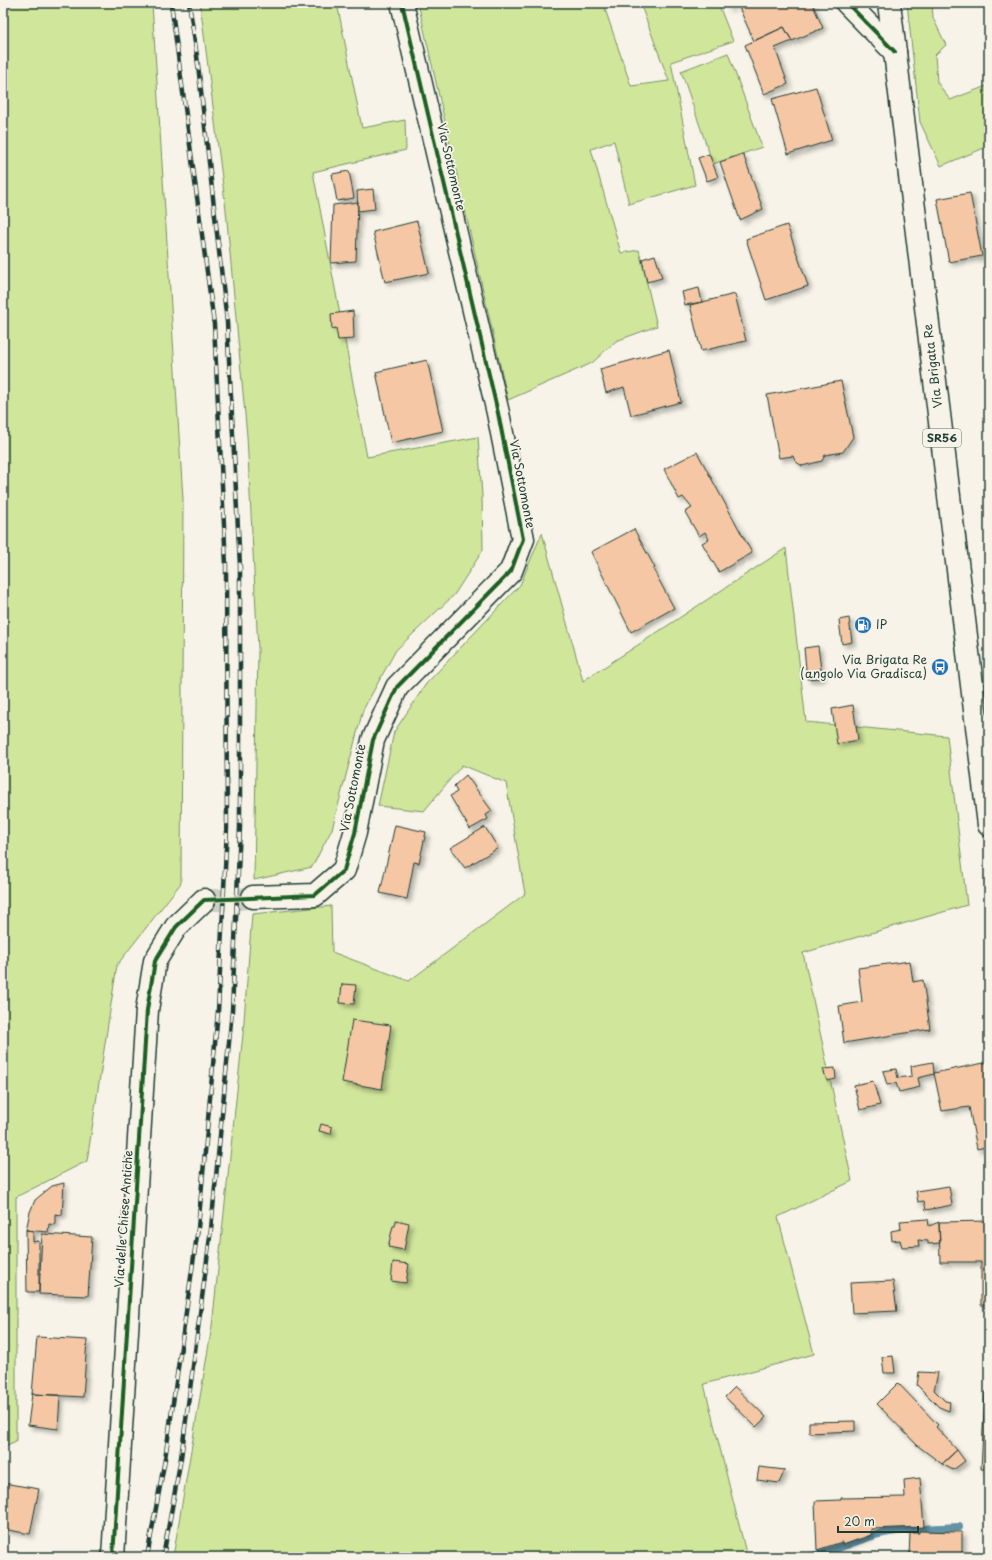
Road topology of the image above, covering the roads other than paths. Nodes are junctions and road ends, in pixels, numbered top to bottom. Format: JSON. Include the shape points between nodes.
{"nodes":[{"id":1,"x":402,"y":3,"type":"edge"},
{"id":2,"x":848,"y":3,"type":"edge"},
{"id":3,"x":889,"y":3,"type":"edge"},
{"id":4,"x":894,"y":52,"type":"junction"},
{"id":5,"x":989,"y":825,"type":"edge"},
{"id":6,"x":253,"y":897,"type":"tunnel mouth"},
{"id":7,"x":204,"y":900,"type":"tunnel mouth"},
{"id":8,"x":113,"y":1557,"type":"edge"}],
"edges":[{"from":1,"to":6,"type":"street","name":"Via Sottomonte","via":[[498,413],[523,539],[511,571],[397,688],[373,740],[355,833],[344,870],[315,895]]},
{"from":2,"to":4,"type":"street"},
{"from":3,"to":4,"type":"street","name":"Via Brigata Re","number":"SR56"},
{"from":4,"to":5,"type":"street","name":"Via Brigata Re","number":"SR56"},
{"from":7,"to":8,"type":"street","name":"Via delle Chiese Antiche","via":[[176,927],[155,961],[146,1010]]}]}
